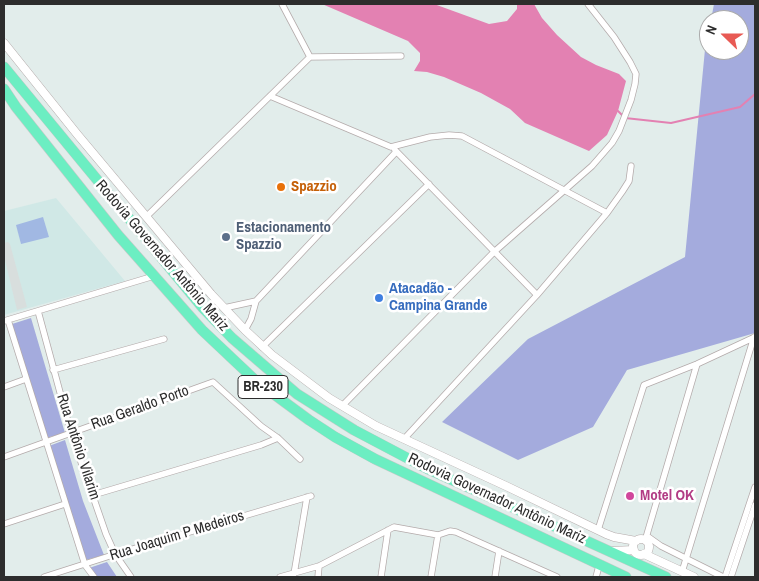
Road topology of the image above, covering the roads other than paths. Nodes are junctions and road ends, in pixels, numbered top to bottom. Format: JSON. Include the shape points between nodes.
{"nodes":[{"id":1,"x":282,"y":4,"type":"edge"},
{"id":2,"x":588,"y":4,"type":"edge"},
{"id":3,"x":4,"y":43,"type":"edge"},
{"id":4,"x":400,"y":56,"type":"dead end"},
{"id":5,"x":310,"y":57,"type":"junction"},
{"id":6,"x":4,"y":67,"type":"edge"},
{"id":7,"x":4,"y":89,"type":"edge"},
{"id":8,"x":270,"y":96,"type":"junction"},
{"id":9,"x":391,"y":147,"type":"junction"},
{"id":10,"x":396,"y":152,"type":"junction"},
{"id":11,"x":631,"y":166,"type":"dead end"},
{"id":12,"x":429,"y":184,"type":"junction"},
{"id":13,"x":564,"y":190,"type":"junction"},
{"id":14,"x":607,"y":213,"type":"junction"},
{"id":15,"x":147,"y":216,"type":"junction"},
{"id":16,"x":494,"y":252,"type":"junction"},
{"id":17,"x":154,"y":276,"type":"junction"},
{"id":18,"x":537,"y":295,"type":"junction"},
{"id":19,"x":256,"y":301,"type":"junction"},
{"id":20,"x":224,"y":308,"type":"junction"},
{"id":21,"x":38,"y":311,"type":"junction"},
{"id":22,"x":6,"y":320,"type":"edge"},
{"id":23,"x":245,"y":330,"type":"junction"},
{"id":24,"x":755,"y":337,"type":"edge"},
{"id":25,"x":164,"y":339,"type":"dead end"},
{"id":26,"x":262,"y":347,"type":"junction"},
{"id":27,"x":697,"y":364,"type":"junction"},
{"id":28,"x":53,"y":370,"type":"junction"},
{"id":29,"x":26,"y":379,"type":"junction"},
{"id":30,"x":4,"y":387,"type":"edge"},
{"id":31,"x":342,"y":406,"type":"junction"},
{"id":32,"x":71,"y":433,"type":"junction"},
{"id":33,"x":278,"y":438,"type":"junction"},
{"id":34,"x":404,"y":439,"type":"junction"},
{"id":35,"x":46,"y":442,"type":"junction"},
{"id":36,"x":4,"y":458,"type":"edge"},
{"id":37,"x":300,"y":460,"type":"dead end"},
{"id":38,"x":755,"y":488,"type":"edge"},
{"id":39,"x":93,"y":495,"type":"junction"},
{"id":40,"x":65,"y":504,"type":"junction"},
{"id":41,"x":755,"y":505,"type":"edge"},
{"id":42,"x":751,"y":518,"type":"edge"},
{"id":43,"x":4,"y":524,"type":"edge"},
{"id":44,"x":388,"y":530,"type":"junction"},
{"id":45,"x":598,"y":530,"type":"junction"},
{"id":46,"x":438,"y":535,"type":"junction"},
{"id":47,"x":646,"y":544,"type":"junction"},
{"id":48,"x":634,"y":546,"type":"junction"},
{"id":49,"x":499,"y":551,"type":"junction"},
{"id":50,"x":609,"y":551,"type":"junction"},
{"id":51,"x":115,"y":554,"type":"junction"},
{"id":52,"x":687,"y":558,"type":"junction"},
{"id":53,"x":85,"y":564,"type":"junction"},
{"id":54,"x":319,"y":566,"type":"junction"},
{"id":55,"x":600,"y":566,"type":"junction"},
{"id":56,"x":682,"y":572,"type":"junction"},
{"id":57,"x":294,"y":574,"type":"junction"},
{"id":58,"x":44,"y":577,"type":"edge"},
{"id":59,"x":94,"y":577,"type":"edge"},
{"id":60,"x":131,"y":577,"type":"edge"},
{"id":61,"x":280,"y":577,"type":"edge"},
{"id":62,"x":318,"y":577,"type":"edge"},
{"id":63,"x":381,"y":577,"type":"edge"},
{"id":64,"x":431,"y":577,"type":"edge"},
{"id":65,"x":495,"y":577,"type":"edge"},
{"id":66,"x":555,"y":577,"type":"edge"},
{"id":67,"x":596,"y":577,"type":"edge"},
{"id":68,"x":626,"y":577,"type":"edge"},
{"id":69,"x":666,"y":577,"type":"edge"},
{"id":70,"x":694,"y":577,"type":"edge"},
{"id":71,"x":724,"y":577,"type":"edge"},
{"id":72,"x":730,"y":577,"type":"edge"}],
"edges":[{"from":1,"to":5,"type":"street"},
{"from":2,"to":13,"type":"street","via":[[630,62],[636,74],[636,84],[625,118],[612,143]]},
{"from":3,"to":15,"type":"street"},
{"from":4,"to":5,"type":"street"},
{"from":5,"to":8,"type":"street"},
{"from":6,"to":50,"type":"highway","name":"Rodovia Governador Antônio Mariz","number":"BR-230","via":[[204,308],[232,338],[297,394],[354,430],[428,469]]},
{"from":7,"to":17,"type":"highway","name":"Rodovia Governador Antônio Mariz","number":"BR-230"},
{"from":8,"to":9,"type":"street"},
{"from":8,"to":15,"type":"street"},
{"from":9,"to":10,"type":"street"},
{"from":9,"to":13,"type":"street","via":[[430,137],[462,136]]},
{"from":10,"to":12,"type":"street"},
{"from":10,"to":19,"type":"street"},
{"from":11,"to":14,"type":"street","via":[[629,181]]},
{"from":12,"to":16,"type":"street"},
{"from":12,"to":26,"type":"street"},
{"from":13,"to":14,"type":"street"},
{"from":13,"to":16,"type":"street"},
{"from":14,"to":18,"type":"street"},
{"from":15,"to":20,"type":"street"},
{"from":16,"to":18,"type":"street"},
{"from":16,"to":31,"type":"street"},
{"from":17,"to":21,"type":"street"},
{"from":17,"to":55,"type":"highway","name":"Rodovia Governador Antônio Mariz","number":"BR-230","via":[[243,370],[315,424],[375,459]]},
{"from":18,"to":34,"type":"street"},
{"from":19,"to":20,"type":"street"},
{"from":19,"to":23,"type":"street"},
{"from":20,"to":23,"type":"street"},
{"from":21,"to":22,"type":"street"},
{"from":21,"to":28,"type":"street","name":"Rua Antônio Vilarim"},
{"from":22,"to":29,"type":"street","name":"Rua Antônio Vilarim"},
{"from":23,"to":26,"type":"street"},
{"from":24,"to":27,"type":"street"},
{"from":24,"to":52,"type":"street"},
{"from":25,"to":28,"type":"street"},
{"from":26,"to":31,"type":"street","number":"BR-230"},
{"from":27,"to":45,"type":"street","via":[[644,385]]},
{"from":27,"to":47,"type":"street"},
{"from":28,"to":32,"type":"street","name":"Rua Antônio Vilarim"},
{"from":29,"to":30,"type":"street"},
{"from":29,"to":35,"type":"street","name":"Rua Antônio Vilarim"},
{"from":31,"to":34,"type":"street","number":"BR-230"},
{"from":32,"to":33,"type":"street","name":"Rua Geraldo Porto","via":[[213,382]]},
{"from":32,"to":35,"type":"street","name":"Rua Geraldo Porto"},
{"from":32,"to":39,"type":"street","name":"Rua Antônio Vilarim"},
{"from":33,"to":37,"type":"street"},
{"from":33,"to":39,"type":"street"},
{"from":34,"to":45,"type":"street","number":"BR-230"},
{"from":35,"to":36,"type":"street","name":"Rua Geraldo Porto"},
{"from":35,"to":40,"type":"street","name":"Rua Antônio Vilarim"},
{"from":38,"to":42,"type":"street"},
{"from":39,"to":51,"type":"street","name":"Rua Antônio Vilarim"},
{"from":40,"to":43,"type":"street"},
{"from":40,"to":53,"type":"street","name":"Rua Antônio Vilarim"},
{"from":41,"to":42,"type":"street"},
{"from":42,"to":71,"type":"street"},
{"from":42,"to":72,"type":"street"},
{"from":44,"to":46,"type":"street","via":[[394,527]]},
{"from":44,"to":54,"type":"street"},
{"from":44,"to":63,"type":"street"},
{"from":45,"to":48,"type":"street","number":"BR-230","via":[[623,545]]},
{"from":46,"to":49,"type":"street","via":[[456,532]]},
{"from":46,"to":64,"type":"street"},
{"from":47,"to":48,"type":"street","via":[[641,540]]},
{"from":47,"to":48,"type":"street","via":[[638,554]]},
{"from":47,"to":52,"type":"street","via":[[661,546]]},
{"from":47,"to":56,"type":"street","via":[[656,560]]},
{"from":48,"to":50,"type":"street"},
{"from":49,"to":65,"type":"street"},
{"from":49,"to":66,"type":"street"},
{"from":50,"to":69,"type":"highway","name":"Rodovia Governador Antônio Mariz","number":"BR-230"},
{"from":51,"to":53,"type":"street","name":"Rua Joaquim P Medeiros"},
{"from":51,"to":57,"type":"street","name":"Rua Joaquim P Medeiros","via":[[308,496]]},
{"from":51,"to":60,"type":"street","name":"Rua Antônio Vilarim"},
{"from":52,"to":56,"type":"street"},
{"from":52,"to":71,"type":"street"},
{"from":53,"to":58,"type":"street","name":"Rua Joaquim P Medeiros"},
{"from":53,"to":59,"type":"street","name":"Rua Antônio Vilarim"},
{"from":54,"to":57,"type":"street"},
{"from":54,"to":62,"type":"street"},
{"from":55,"to":67,"type":"street"},
{"from":55,"to":68,"type":"highway","name":"Rodovia Governador Antônio Mariz","number":"BR-230"},
{"from":56,"to":70,"type":"street"},
{"from":57,"to":61,"type":"street"}]}
